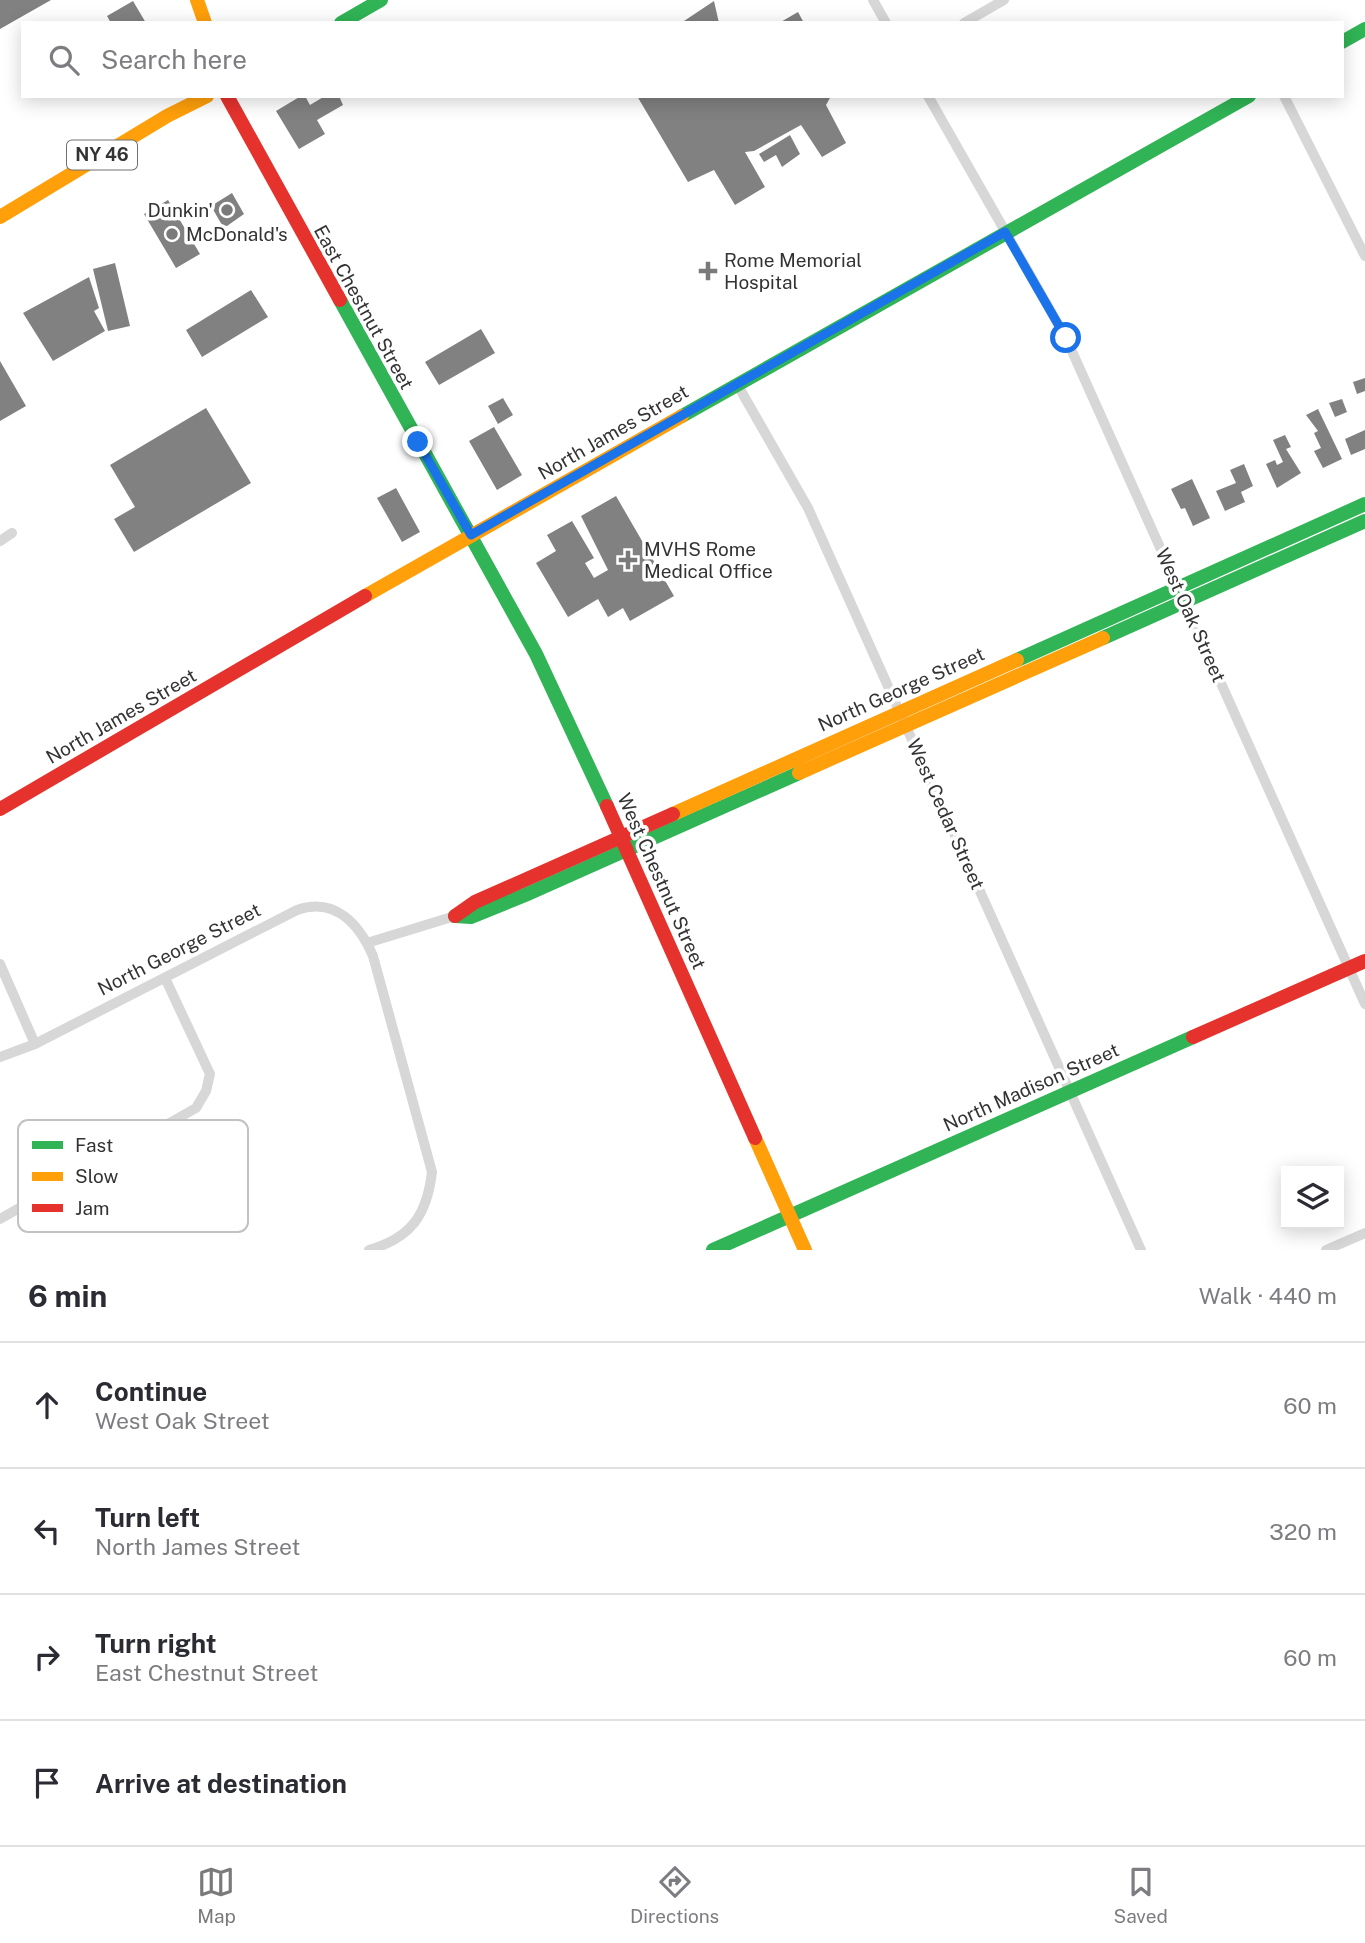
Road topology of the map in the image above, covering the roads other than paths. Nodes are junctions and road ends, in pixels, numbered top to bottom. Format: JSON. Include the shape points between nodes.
{"nodes":[{"id":1,"x":197,"y":0,"type":"edge"},
{"id":2,"x":381,"y":0,"type":"edge"},
{"id":3,"x":873,"y":0,"type":"edge"},
{"id":4,"x":1004,"y":0,"type":"edge"},
{"id":5,"x":204,"y":21,"type":"edge"},
{"id":6,"x":344,"y":21,"type":"edge"},
{"id":7,"x":885,"y":21,"type":"edge"},
{"id":8,"x":967,"y":21,"type":"edge"},
{"id":9,"x":1365,"y":29,"type":"edge"},
{"id":10,"x":1344,"y":41,"type":"edge"},
{"id":11,"x":203,"y":98,"type":"edge"},
{"id":12,"x":228,"y":98,"type":"edge"},
{"id":13,"x":929,"y":98,"type":"edge"},
{"id":14,"x":1244,"y":98,"type":"edge"},
{"id":15,"x":1285,"y":98,"type":"edge"},
{"id":16,"x":0,"y":217,"type":"edge"},
{"id":17,"x":1005,"y":232,"type":"junction"},
{"id":18,"x":1365,"y":256,"type":"edge"},
{"id":19,"x":737,"y":384,"type":"junction"},
{"id":20,"x":1365,"y":504,"type":"edge"},
{"id":21,"x":1365,"y":521,"type":"edge"},
{"id":22,"x":12,"y":533,"type":"dead end"},
{"id":23,"x":471,"y":535,"type":"junction"},
{"id":24,"x":0,"y":541,"type":"edge"},
{"id":25,"x":1179,"y":586,"type":"junction"},
{"id":26,"x":1185,"y":601,"type":"junction"},
{"id":27,"x":903,"y":718,"type":"junction"},
{"id":28,"x":0,"y":809,"type":"edge"},
{"id":29,"x":620,"y":835,"type":"junction"},
{"id":30,"x":627,"y":850,"type":"junction"},
{"id":31,"x":455,"y":916,"type":"junction"},
{"id":32,"x":367,"y":943,"type":"junction"},
{"id":33,"x":1365,"y":961,"type":"edge"},
{"id":34,"x":0,"y":964,"type":"edge"},
{"id":35,"x":1349,"y":968,"type":"junction"},
{"id":36,"x":165,"y":978,"type":"junction"},
{"id":37,"x":1365,"y":1004,"type":"edge"},
{"id":38,"x":35,"y":1044,"type":"junction"},
{"id":39,"x":0,"y":1057,"type":"edge"},
{"id":40,"x":1069,"y":1091,"type":"junction"},
{"id":41,"x":175,"y":1120,"type":"edge"},
{"id":42,"x":18,"y":1209,"type":"edge"},
{"id":43,"x":790,"y":1215,"type":"junction"},
{"id":44,"x":0,"y":1219,"type":"edge"},
{"id":45,"x":1365,"y":1233,"type":"edge"},
{"id":46,"x":369,"y":1250,"type":"edge"},
{"id":47,"x":713,"y":1250,"type":"edge"},
{"id":48,"x":805,"y":1250,"type":"edge"},
{"id":49,"x":1141,"y":1250,"type":"edge"},
{"id":50,"x":1326,"y":1250,"type":"edge"}],
"edges":[{"from":1,"to":5,"type":"street"},
{"from":2,"to":6,"type":"street"},
{"from":3,"to":7,"type":"street"},
{"from":4,"to":8,"type":"street"},
{"from":9,"to":10,"type":"street"},
{"from":11,"to":16,"type":"street","number":"NY 46"},
{"from":12,"to":23,"type":"street","name":"East Chestnut Street"},
{"from":13,"to":17,"type":"street","name":"West Oak Street"},
{"from":14,"to":17,"type":"street","name":"North James Street"},
{"from":15,"to":18,"type":"street"},
{"from":17,"to":19,"type":"street","name":"North James Street"},
{"from":17,"to":25,"type":"street","name":"West Oak Street","via":[[1066,338]]},
{"from":19,"to":23,"type":"street","name":"North James Street"},
{"from":19,"to":27,"type":"street","name":"West Cedar Street","via":[[803,498]]},
{"from":20,"to":25,"type":"street","name":"North George Street"},
{"from":21,"to":26,"type":"street","name":"North George Street"},
{"from":22,"to":24,"type":"street"},
{"from":23,"to":28,"type":"street","name":"North James Street"},
{"from":23,"to":29,"type":"street","name":"West Chestnut Street","via":[[536,654]]},
{"from":25,"to":26,"type":"street","name":"West Oak Street"},
{"from":25,"to":27,"type":"street","name":"North George Street"},
{"from":26,"to":27,"type":"street","name":"North George Street"},
{"from":26,"to":35,"type":"street","name":"West Oak Street"},
{"from":27,"to":29,"type":"street","name":"North George Street"},
{"from":27,"to":30,"type":"street","name":"North George Street"},
{"from":27,"to":40,"type":"street","name":"West Cedar Street"},
{"from":29,"to":30,"type":"street","name":"West Chestnut Street"},
{"from":29,"to":31,"type":"street","name":"North George Street","via":[[475,902]]},
{"from":30,"to":31,"type":"street","name":"North George Street","via":[[471,918]]},
{"from":30,"to":43,"type":"street","name":"West Chestnut Street"},
{"from":31,"to":32,"type":"street","name":"North George Street"},
{"from":32,"to":36,"type":"street","name":"North George Street","via":[[346,916],[325,906],[306,907]]},
{"from":32,"to":46,"type":"street","name":"North George Street","via":[[432,1171],[430,1194],[404,1236]]},
{"from":33,"to":35,"type":"street","name":"North Madison Street"},
{"from":34,"to":38,"type":"street"},
{"from":35,"to":37,"type":"street","name":"West Oak Street"},
{"from":35,"to":40,"type":"street","name":"North Madison Street"},
{"from":36,"to":38,"type":"street","name":"North George Street"},
{"from":36,"to":41,"type":"street","via":[[210,1074],[196,1108]]},
{"from":38,"to":39,"type":"street","name":"North George Street"},
{"from":40,"to":43,"type":"street","name":"North Madison Street"},
{"from":40,"to":49,"type":"street","name":"West Cedar Street"},
{"from":42,"to":44,"type":"street"},
{"from":43,"to":47,"type":"street","name":"North Madison Street"},
{"from":43,"to":48,"type":"street","name":"West Chestnut Street"},
{"from":45,"to":50,"type":"street"}]}
